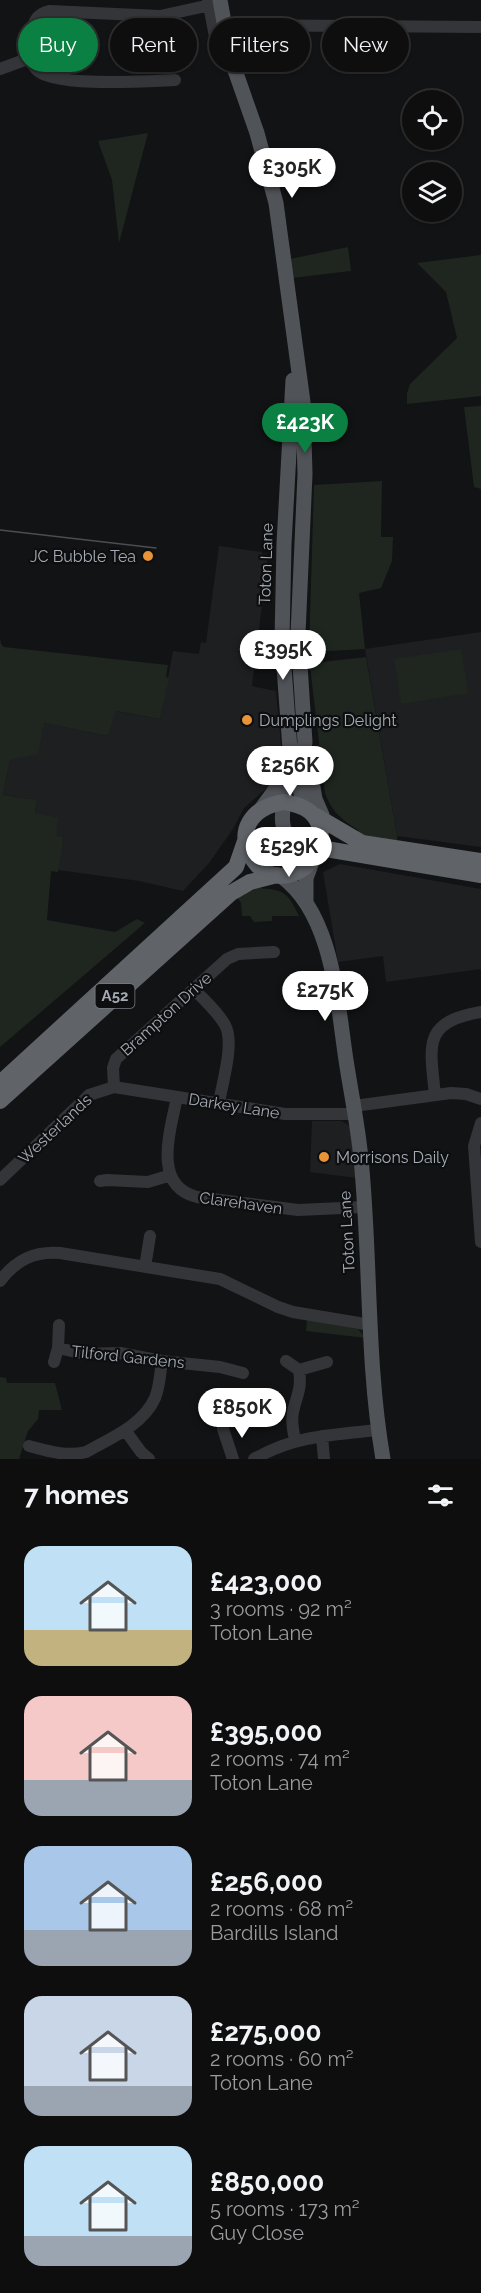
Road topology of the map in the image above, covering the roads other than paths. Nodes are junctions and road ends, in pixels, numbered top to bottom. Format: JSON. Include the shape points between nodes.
{"nodes":[{"id":1,"x":214,"y":2,"type":"edge"},
{"id":2,"x":35,"y":18,"type":"edge"},
{"id":3,"x":215,"y":18,"type":"edge"},
{"id":4,"x":221,"y":18,"type":"edge"},
{"id":5,"x":310,"y":26,"type":"edge"},
{"id":6,"x":481,"y":27,"type":"edge"},
{"id":7,"x":18,"y":62,"type":"edge"},
{"id":8,"x":0,"y":69,"type":"edge"},
{"id":9,"x":40,"y":72,"type":"edge"},
{"id":10,"x":235,"y":72,"type":"edge"},
{"id":11,"x":168,"y":77,"type":"dead end"},
{"id":12,"x":297,"y":422,"type":"junction"},
{"id":13,"x":305,"y":742,"type":"junction"},
{"id":14,"x":288,"y":767,"type":"junction"},
{"id":15,"x":284,"y":802,"type":"junction"},
{"id":16,"x":261,"y":809,"type":"junction"},
{"id":17,"x":314,"y":814,"type":"junction"},
{"id":18,"x":331,"y":826,"type":"junction"},
{"id":19,"x":245,"y":841,"type":"junction"},
{"id":20,"x":316,"y":855,"type":"junction"},
{"id":21,"x":481,"y":861,"type":"edge"},
{"id":22,"x":279,"y":875,"type":"junction"},
{"id":23,"x":481,"y":875,"type":"edge"},
{"id":24,"x":306,"y":901,"type":"junction"},
{"id":25,"x":274,"y":952,"type":"dead end"},
{"id":26,"x":194,"y":989,"type":"junction"},
{"id":27,"x":481,"y":1012,"type":"edge"},
{"id":28,"x":0,"y":1083,"type":"edge"},
{"id":29,"x":114,"y":1087,"type":"junction"},
{"id":30,"x":435,"y":1095,"type":"junction"},
{"id":31,"x":177,"y":1097,"type":"junction"},
{"id":32,"x":481,"y":1099,"type":"edge"},
{"id":33,"x":0,"y":1101,"type":"edge"},
{"id":34,"x":219,"y":1103,"type":"junction"},
{"id":35,"x":355,"y":1110,"type":"junction"},
{"id":36,"x":481,"y":1123,"type":"edge"},
{"id":37,"x":171,"y":1175,"type":"junction"},
{"id":38,"x":0,"y":1180,"type":"edge"},
{"id":39,"x":100,"y":1181,"type":"dead end"},
{"id":40,"x":364,"y":1207,"type":"junction"},
{"id":41,"x":150,"y":1236,"type":"dead end"},
{"id":42,"x":481,"y":1242,"type":"edge"},
{"id":43,"x":145,"y":1267,"type":"junction"},
{"id":44,"x":0,"y":1281,"type":"edge"},
{"id":45,"x":59,"y":1325,"type":"dead end"},
{"id":46,"x":371,"y":1325,"type":"junction"},
{"id":47,"x":58,"y":1348,"type":"junction"},
{"id":48,"x":162,"y":1361,"type":"junction"},
{"id":49,"x":286,"y":1361,"type":"dead end"},
{"id":50,"x":54,"y":1362,"type":"dead end"},
{"id":51,"x":327,"y":1362,"type":"dead end"},
{"id":52,"x":298,"y":1370,"type":"junction"},
{"id":53,"x":235,"y":1375,"type":"dead end"},
{"id":54,"x":223,"y":1427,"type":"dead end"},
{"id":55,"x":125,"y":1430,"type":"junction"},
{"id":56,"x":379,"y":1430,"type":"junction"},
{"id":57,"x":322,"y":1436,"type":"junction"},
{"id":58,"x":295,"y":1440,"type":"junction"},
{"id":59,"x":29,"y":1446,"type":"dead end"},
{"id":60,"x":149,"y":1459,"type":"edge"},
{"id":61,"x":233,"y":1459,"type":"edge"},
{"id":62,"x":254,"y":1459,"type":"edge"},
{"id":63,"x":324,"y":1459,"type":"edge"},
{"id":64,"x":383,"y":1459,"type":"edge"}],
"edges":[{"from":1,"to":2,"type":"street","via":[[160,16],[37,10]]},
{"from":1,"to":3,"type":"street"},
{"from":1,"to":4,"type":"main road"},
{"from":5,"to":6,"type":"street"},
{"from":7,"to":8,"type":"street"},
{"from":9,"to":11,"type":"street","via":[[56,83]]},
{"from":10,"to":12,"type":"main road","via":[[272,183],[303,402]]},
{"from":12,"to":13,"type":"main road","via":[[305,474],[298,634]]},
{"from":12,"to":14,"type":"main road","name":"Toton Lane","via":[[282,640]]},
{"from":13,"to":17,"type":"main road","via":[[299,784]]},
{"from":13,"to":18,"type":"main road","via":[[315,799]]},
{"from":14,"to":15,"type":"main road"},
{"from":14,"to":16,"type":"main road","name":"Toton Lane"},
{"from":15,"to":16,"type":"highway"},
{"from":15,"to":17,"type":"highway"},
{"from":15,"to":20,"type":"main road","via":[[282,822],[286,834]]},
{"from":16,"to":19,"type":"highway","via":[[247,827]]},
{"from":17,"to":18,"type":"highway"},
{"from":17,"to":20,"type":"highway","via":[[321,832]]},
{"from":18,"to":21,"type":"highway","via":[[362,843]]},
{"from":19,"to":22,"type":"highway","via":[[258,866]]},
{"from":19,"to":28,"type":"highway","number":"A52","via":[[236,867]]},
{"from":20,"to":22,"type":"highway","via":[[302,869]]},
{"from":20,"to":23,"type":"highway"},
{"from":20,"to":24,"type":"main road","name":"Toton Lane","via":[[306,878]]},
{"from":22,"to":24,"type":"main road","name":"Toton Lane"},
{"from":22,"to":33,"type":"highway","number":"A52","via":[[250,882],[231,893]]},
{"from":24,"to":35,"type":"main road","name":"Toton Lane","via":[[334,978]]},
{"from":25,"to":26,"type":"street","name":"Brampton Drive","via":[[238,948]]},
{"from":26,"to":29,"type":"street","name":"Brampton Drive","via":[[116,1059]]},
{"from":26,"to":34,"type":"street","via":[[228,1031]]},
{"from":27,"to":30,"type":"street","via":[[454,1017],[436,1034],[431,1055]]},
{"from":29,"to":31,"type":"street","name":"Darkey Lane"},
{"from":29,"to":38,"type":"street","name":"Westerlands","via":[[89,1095]]},
{"from":30,"to":32,"type":"street","name":"Darkey Lane","via":[[466,1094]]},
{"from":30,"to":35,"type":"street","name":"Darkey Lane"},
{"from":31,"to":34,"type":"street","name":"Darkey Lane"},
{"from":31,"to":37,"type":"street","via":[[167,1150]]},
{"from":34,"to":35,"type":"street","name":"Darkey Lane","via":[[285,1114]]},
{"from":35,"to":40,"type":"main road","name":"Toton Lane"},
{"from":36,"to":42,"type":"street","via":[[474,1146]]},
{"from":37,"to":39,"type":"street","via":[[148,1182]]},
{"from":37,"to":40,"type":"street","name":"Clarehaven","via":[[180,1188],[197,1197],[298,1210]]},
{"from":40,"to":46,"type":"main road","name":"Toton Lane"},
{"from":41,"to":43,"type":"street"},
{"from":43,"to":44,"type":"street","via":[[42,1252],[20,1261]]},
{"from":43,"to":46,"type":"street","via":[[220,1279],[293,1312]]},
{"from":45,"to":47,"type":"street","name":"Tilford Gardens"},
{"from":46,"to":56,"type":"main road","name":"Toton Lane"},
{"from":47,"to":48,"type":"street","name":"Tilford Gardens"},
{"from":47,"to":50,"type":"street","name":"Tilford Gardens"},
{"from":48,"to":53,"type":"street","name":"Tilford Gardens"},
{"from":48,"to":55,"type":"street","via":[[155,1397],[141,1418]]},
{"from":49,"to":52,"type":"street"},
{"from":51,"to":52,"type":"street"},
{"from":52,"to":58,"type":"street","via":[[301,1386],[292,1418]]},
{"from":54,"to":61,"type":"street"},
{"from":55,"to":59,"type":"street","via":[[80,1454],[54,1453]]},
{"from":55,"to":60,"type":"street"},
{"from":56,"to":57,"type":"street"},
{"from":56,"to":64,"type":"main road","name":"Toton Lane"},
{"from":57,"to":58,"type":"street"},
{"from":57,"to":63,"type":"street"},
{"from":58,"to":62,"type":"street"}]}
